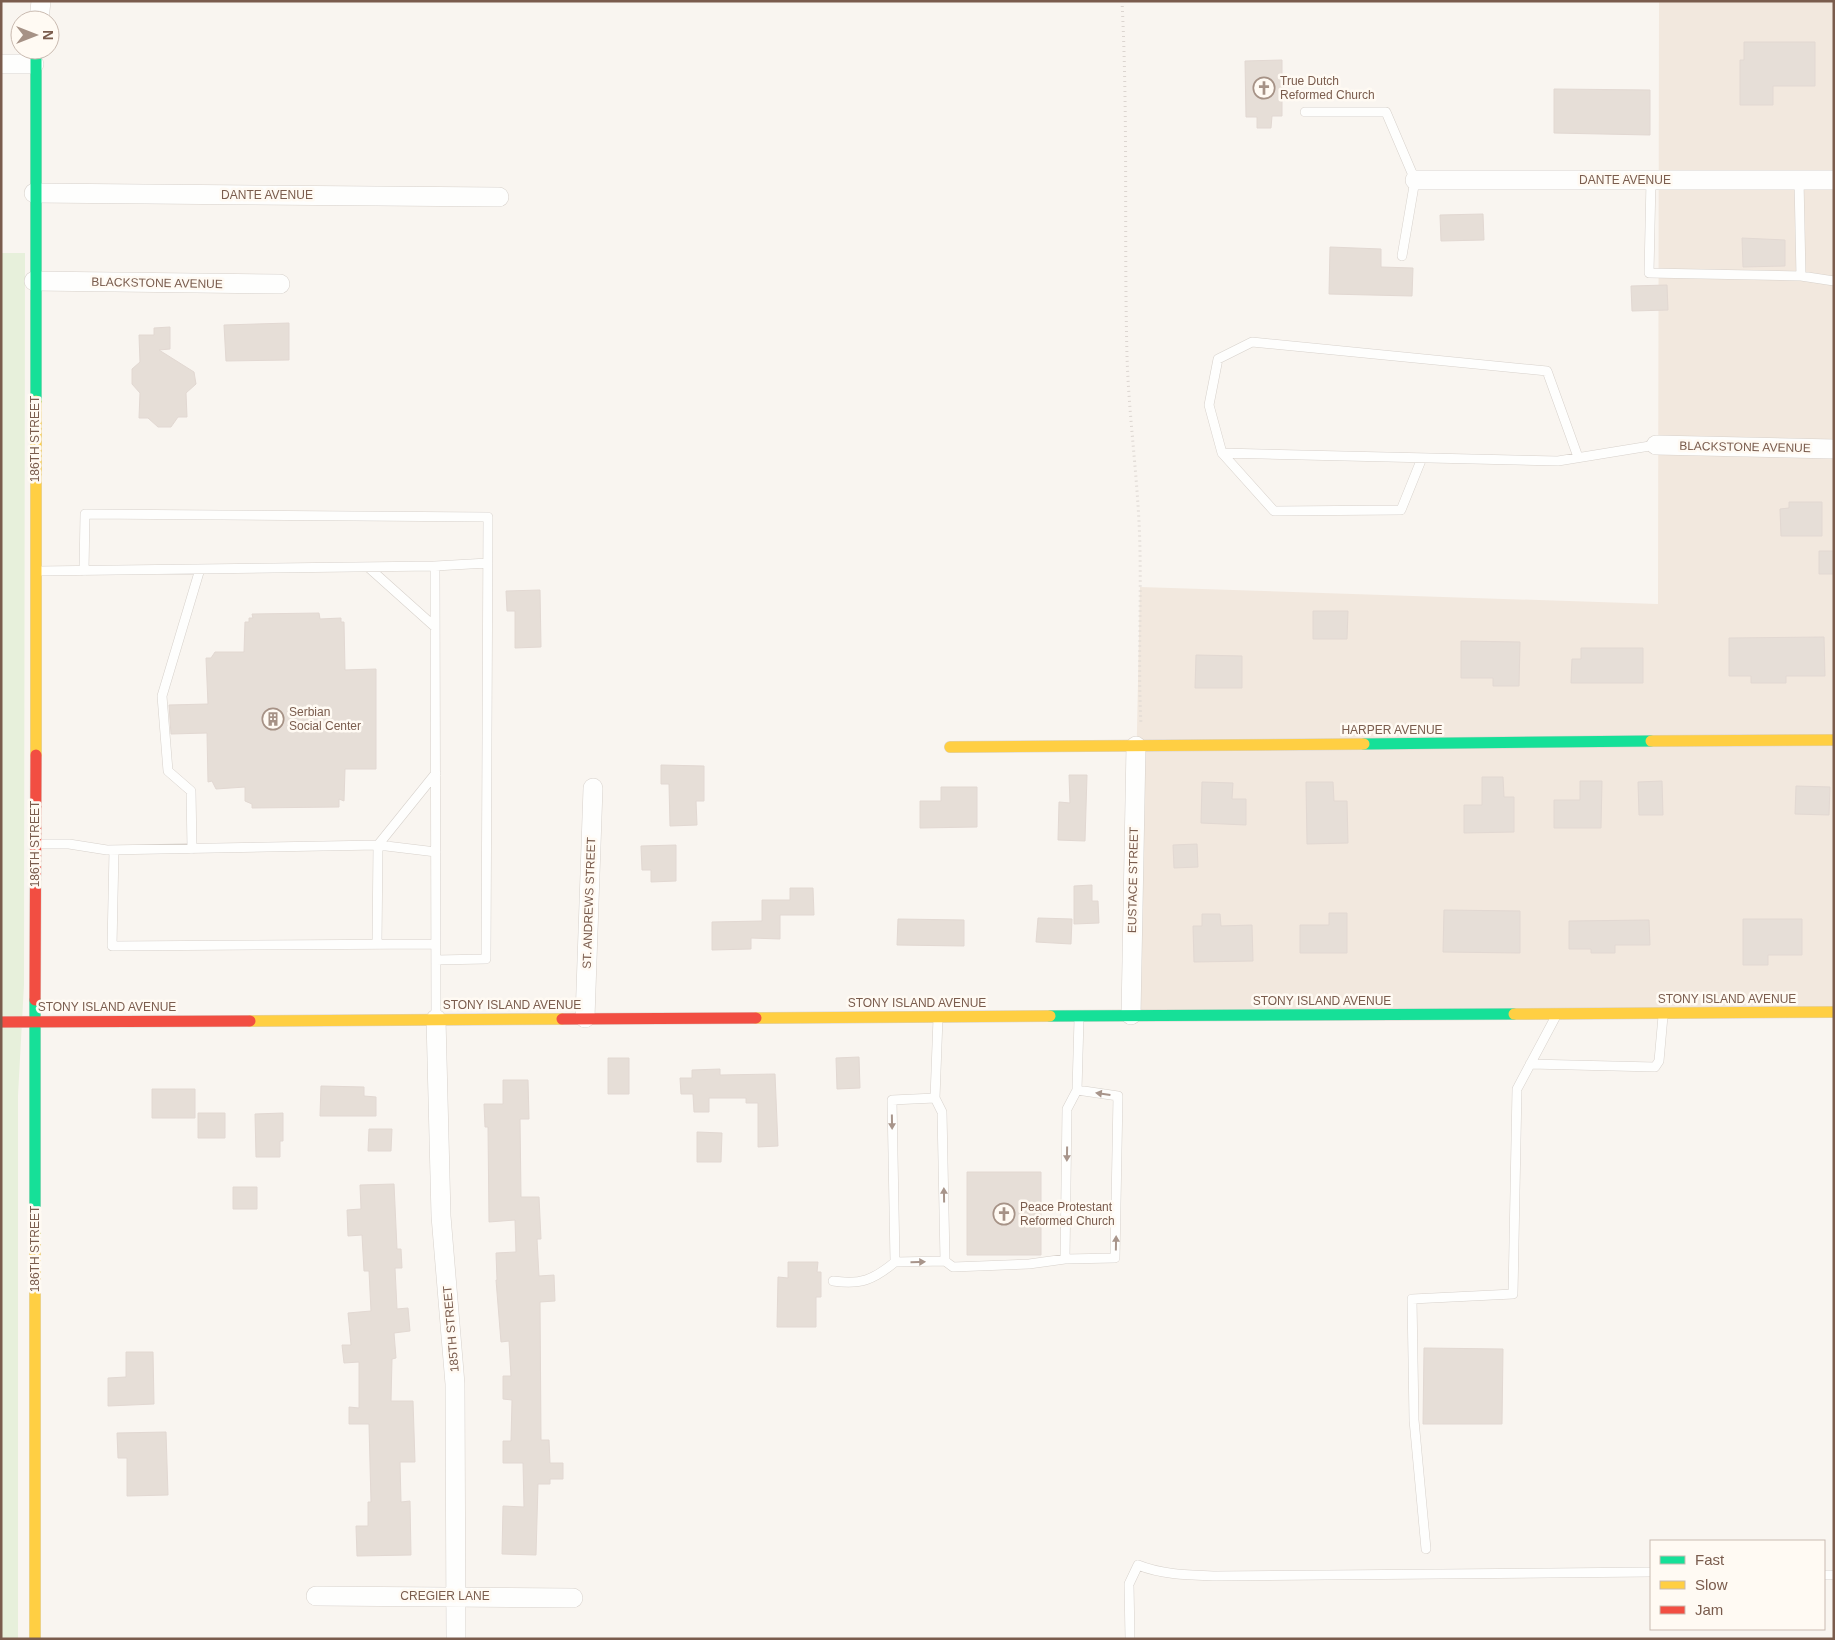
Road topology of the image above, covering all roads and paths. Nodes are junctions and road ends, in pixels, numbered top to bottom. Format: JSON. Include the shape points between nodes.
{"nodes":[{"id":1,"x":1122,"y":1,"type":"edge"},
{"id":2,"x":20,"y":60,"type":"edge"},
{"id":3,"x":35,"y":60,"type":"edge"},
{"id":4,"x":1,"y":64,"type":"edge"},
{"id":5,"x":1305,"y":112,"type":"dead end"},
{"id":6,"x":1415,"y":180,"type":"junction"},
{"id":7,"x":1651,"y":180,"type":"junction"},
{"id":8,"x":1799,"y":180,"type":"junction"},
{"id":9,"x":1834,"y":180,"type":"edge"},
{"id":10,"x":34,"y":193,"type":"junction"},
{"id":11,"x":499,"y":196,"type":"dead end"},
{"id":12,"x":1402,"y":256,"type":"dead end"},
{"id":13,"x":1801,"y":276,"type":"junction"},
{"id":14,"x":34,"y":281,"type":"junction"},
{"id":15,"x":1834,"y":281,"type":"edge"},
{"id":16,"x":280,"y":284,"type":"dead end"},
{"id":17,"x":1656,"y":445,"type":"joint"},
{"id":18,"x":1834,"y":449,"type":"edge"},
{"id":19,"x":1222,"y":453,"type":"junction"},
{"id":20,"x":1578,"y":457,"type":"junction"},
{"id":21,"x":1422,"y":458,"type":"junction"},
{"id":22,"x":488,"y":563,"type":"junction"},
{"id":23,"x":368,"y":566,"type":"junction"},
{"id":24,"x":435,"y":566,"type":"junction"},
{"id":25,"x":200,"y":569,"type":"junction"},
{"id":26,"x":35,"y":571,"type":"junction"},
{"id":27,"x":84,"y":571,"type":"junction"},
{"id":28,"x":435,"y":627,"type":"junction"},
{"id":29,"x":1834,"y":740,"type":"edge"},
{"id":30,"x":1140,"y":746,"type":"junction"},
{"id":31,"x":950,"y":747,"type":"dead end"},
{"id":32,"x":436,"y":773,"type":"junction"},
{"id":33,"x":593,"y":788,"type":"dead end"},
{"id":34,"x":35,"y":844,"type":"junction"},
{"id":35,"x":378,"y":845,"type":"junction"},
{"id":36,"x":192,"y":849,"type":"junction"},
{"id":37,"x":114,"y":850,"type":"junction"},
{"id":38,"x":436,"y":852,"type":"junction"},
{"id":39,"x":377,"y":944,"type":"junction"},
{"id":40,"x":436,"y":944,"type":"junction"},
{"id":41,"x":436,"y":960,"type":"junction"},
{"id":42,"x":1834,"y":1012,"type":"edge"},
{"id":43,"x":1557,"y":1013,"type":"junction"},
{"id":44,"x":1664,"y":1013,"type":"junction"},
{"id":45,"x":1131,"y":1015,"type":"junction"},
{"id":46,"x":938,"y":1016,"type":"junction"},
{"id":47,"x":1079,"y":1016,"type":"junction"},
{"id":48,"x":585,"y":1018,"type":"junction"},
{"id":49,"x":436,"y":1019,"type":"junction"},
{"id":50,"x":1,"y":1022,"type":"edge"},
{"id":51,"x":35,"y":1022,"type":"junction"},
{"id":52,"x":1530,"y":1064,"type":"junction"},
{"id":53,"x":1077,"y":1090,"type":"junction"},
{"id":54,"x":935,"y":1098,"type":"junction"},
{"id":55,"x":1065,"y":1259,"type":"junction"},
{"id":56,"x":945,"y":1261,"type":"junction"},
{"id":57,"x":895,"y":1262,"type":"junction"},
{"id":58,"x":833,"y":1281,"type":"dead end"},
{"id":59,"x":1426,"y":1549,"type":"dead end"},
{"id":60,"x":1650,"y":1572,"type":"edge"},
{"id":61,"x":316,"y":1596,"type":"dead end"},
{"id":62,"x":457,"y":1596,"type":"junction"},
{"id":63,"x":573,"y":1598,"type":"dead end"},
{"id":64,"x":35,"y":1639,"type":"edge"},
{"id":65,"x":456,"y":1639,"type":"edge"},
{"id":66,"x":1130,"y":1639,"type":"edge"}],
"edges":[{"from":1,"to":30,"type":"path","via":[[1128,364],[1140,551]]},
{"from":2,"to":4,"type":"street"},
{"from":3,"to":10,"type":"street","name":"186TH STREET"},
{"from":5,"to":6,"type":"lane","via":[[1386,112]]},
{"from":6,"to":7,"type":"street","name":"DANTE AVENUE"},
{"from":6,"to":12,"type":"lane"},
{"from":7,"to":8,"type":"street","name":"DANTE AVENUE"},
{"from":7,"to":13,"type":"lane","via":[[1649,274]]},
{"from":8,"to":9,"type":"street","name":"DANTE AVENUE"},
{"from":8,"to":13,"type":"lane"},
{"from":10,"to":11,"type":"street","name":"DANTE AVENUE"},
{"from":10,"to":14,"type":"street","name":"186TH STREET"},
{"from":13,"to":15,"type":"lane"},
{"from":14,"to":16,"type":"street","name":"BLACKSTONE AVENUE"},
{"from":14,"to":26,"type":"street","name":"186TH STREET"},
{"from":17,"to":18,"type":"street","name":"BLACKSTONE AVENUE"},
{"from":17,"to":20,"type":"lane"},
{"from":19,"to":20,"type":"lane","via":[[1209,405],[1218,359],[1252,342],[1547,371]]},
{"from":19,"to":21,"type":"lane"},
{"from":19,"to":21,"type":"lane","via":[[1274,511],[1401,510]]},
{"from":20,"to":21,"type":"lane","via":[[1558,461]]},
{"from":22,"to":24,"type":"lane"},
{"from":22,"to":27,"type":"lane","via":[[488,517],[85,514]]},
{"from":22,"to":41,"type":"lane","via":[[486,959]]},
{"from":23,"to":24,"type":"lane"},
{"from":23,"to":25,"type":"lane"},
{"from":23,"to":28,"type":"lane"},
{"from":24,"to":28,"type":"lane"},
{"from":25,"to":27,"type":"lane"},
{"from":25,"to":36,"type":"lane","via":[[162,696],[168,771],[191,791]]},
{"from":26,"to":27,"type":"lane"},
{"from":26,"to":34,"type":"street","name":"186TH STREET"},
{"from":28,"to":32,"type":"lane"},
{"from":29,"to":30,"type":"street","name":"HARPER AVENUE"},
{"from":30,"to":31,"type":"street","name":"HARPER AVENUE"},
{"from":30,"to":45,"type":"street","name":"EUSTACE STREET"},
{"from":32,"to":35,"type":"lane"},
{"from":32,"to":38,"type":"lane"},
{"from":33,"to":48,"type":"street","name":"ST. ANDREWS STREET"},
{"from":34,"to":37,"type":"lane","via":[[70,844]]},
{"from":34,"to":51,"type":"street","name":"186TH STREET"},
{"from":35,"to":36,"type":"lane"},
{"from":35,"to":38,"type":"lane"},
{"from":35,"to":39,"type":"lane"},
{"from":36,"to":37,"type":"lane"},
{"from":37,"to":39,"type":"lane","via":[[112,946]]},
{"from":38,"to":40,"type":"lane"},
{"from":39,"to":40,"type":"lane"},
{"from":40,"to":41,"type":"lane"},
{"from":41,"to":49,"type":"lane"},
{"from":42,"to":44,"type":"street","name":"STONY ISLAND AVENUE"},
{"from":43,"to":44,"type":"street","name":"STONY ISLAND AVENUE"},
{"from":43,"to":45,"type":"street","name":"STONY ISLAND AVENUE"},
{"from":43,"to":52,"type":"lane"},
{"from":44,"to":52,"type":"lane","via":[[1659,1061],[1655,1067]]},
{"from":45,"to":47,"type":"street","name":"STONY ISLAND AVENUE"},
{"from":46,"to":47,"type":"street","name":"STONY ISLAND AVENUE"},
{"from":46,"to":48,"type":"street","name":"STONY ISLAND AVENUE"},
{"from":46,"to":54,"type":"lane"},
{"from":47,"to":53,"type":"lane"},
{"from":48,"to":49,"type":"street","name":"STONY ISLAND AVENUE"},
{"from":49,"to":51,"type":"street","name":"STONY ISLAND AVENUE"},
{"from":49,"to":62,"type":"street","name":"185TH STREET","via":[[441,1216],[455,1384]]},
{"from":50,"to":51,"type":"street","name":"STONY ISLAND AVENUE"},
{"from":51,"to":64,"type":"street","name":"186TH STREET"},
{"from":52,"to":59,"type":"lane","via":[[1517,1090],[1514,1294],[1412,1299],[1414,1420]]},
{"from":53,"to":55,"type":"lane","one_way":true,"via":[[1068,1109]]},
{"from":55,"to":53,"type":"lane","one_way":true,"via":[[1115,1258],[1118,1096]]},
{"from":56,"to":54,"type":"lane","one_way":true,"via":[[942,1112]]},
{"from":54,"to":57,"type":"lane","one_way":true,"via":[[892,1100]]},
{"from":55,"to":56,"type":"lane","via":[[953,1267]]},
{"from":57,"to":56,"type":"lane","one_way":true},
{"from":57,"to":58,"type":"lane","via":[[875,1278],[850,1284]]},
{"from":60,"to":66,"type":"lane","via":[[1216,1576],[1175,1574],[1138,1565],[1129,1584]]},
{"from":61,"to":62,"type":"street","name":"CREGIER LANE"},
{"from":62,"to":63,"type":"street","name":"CREGIER LANE"},
{"from":62,"to":65,"type":"street","name":"185TH STREET"}]}
